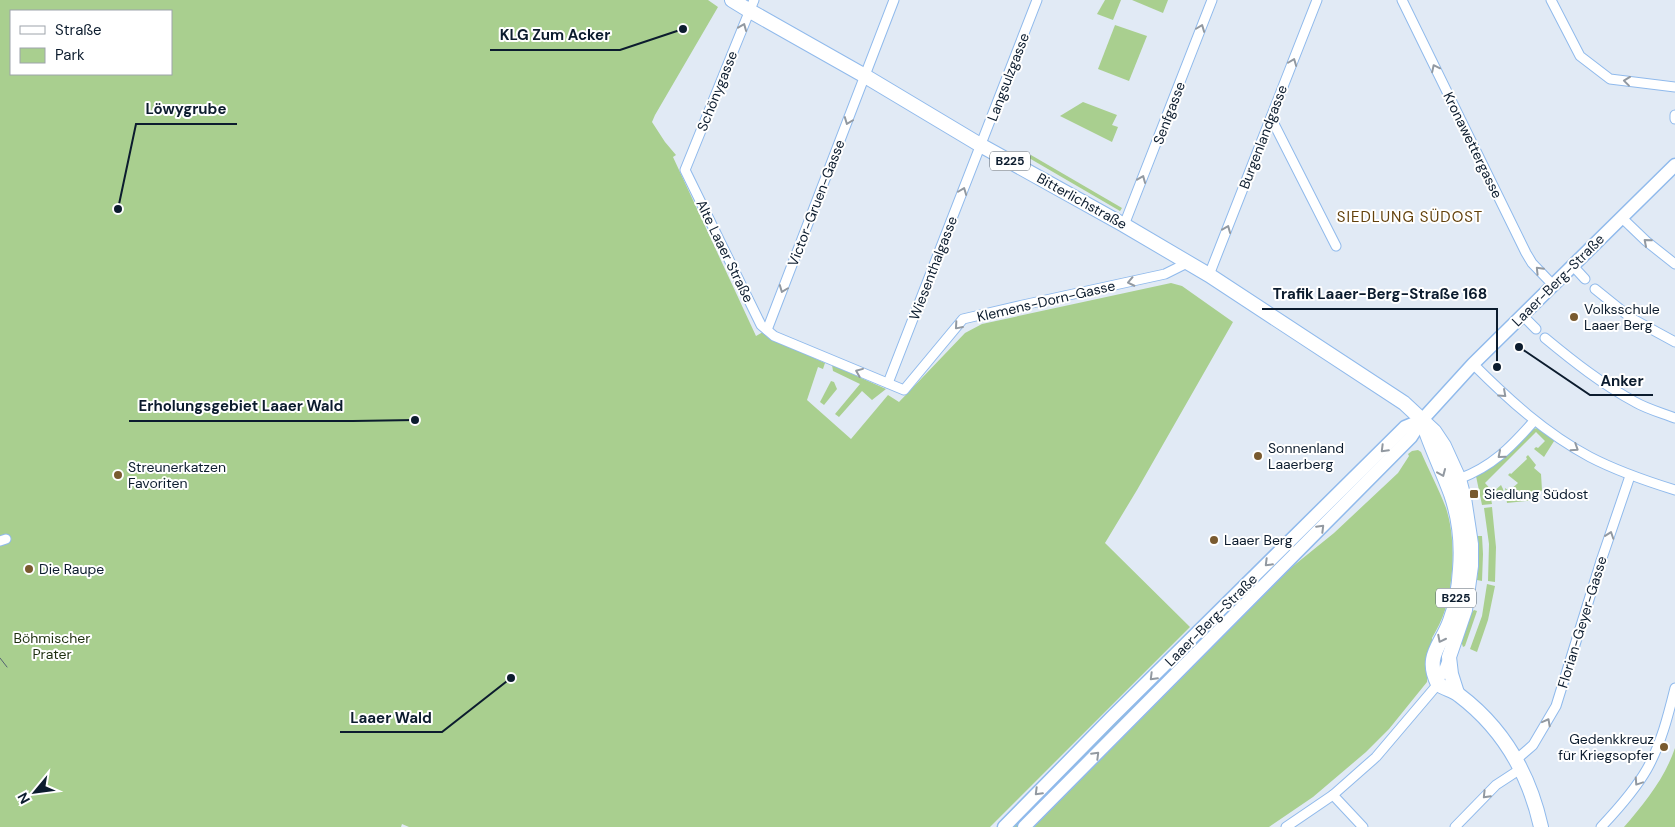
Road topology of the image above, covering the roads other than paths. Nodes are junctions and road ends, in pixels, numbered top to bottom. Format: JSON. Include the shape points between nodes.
{"nodes":[{"id":1,"x":732,"y":0,"type":"edge"},
{"id":2,"x":894,"y":0,"type":"edge"},
{"id":3,"x":1037,"y":0,"type":"edge"},
{"id":4,"x":1212,"y":0,"type":"edge"},
{"id":5,"x":1317,"y":0,"type":"edge"},
{"id":6,"x":1402,"y":0,"type":"edge"},
{"id":7,"x":1551,"y":0,"type":"edge"},
{"id":8,"x":752,"y":6,"type":"edge"},
{"id":9,"x":865,"y":76,"type":"junction"},
{"id":10,"x":1675,"y":87,"type":"edge"},
{"id":11,"x":1675,"y":115,"type":"edge"},
{"id":12,"x":1271,"y":118,"type":"junction"},
{"id":13,"x":1675,"y":119,"type":"edge"},
{"id":14,"x":980,"y":150,"type":"junction"},
{"id":15,"x":1675,"y":165,"type":"edge"},
{"id":16,"x":685,"y":170,"type":"joint"},
{"id":17,"x":1621,"y":217,"type":"junction"},
{"id":18,"x":1124,"y":225,"type":"junction"},
{"id":19,"x":1336,"y":246,"type":"dead end"},
{"id":20,"x":1188,"y":263,"type":"junction"},
{"id":21,"x":1675,"y":264,"type":"edge"},
{"id":22,"x":1573,"y":266,"type":"junction"},
{"id":23,"x":1209,"y":275,"type":"junction"},
{"id":24,"x":1585,"y":279,"type":"dead end"},
{"id":25,"x":1553,"y":285,"type":"junction"},
{"id":26,"x":1595,"y":288,"type":"dead end"},
{"id":27,"x":1523,"y":316,"type":"junction"},
{"id":28,"x":1536,"y":329,"type":"dead end"},
{"id":29,"x":767,"y":330,"type":"junction"},
{"id":30,"x":1545,"y":338,"type":"dead end"},
{"id":31,"x":1675,"y":342,"type":"edge"},
{"id":32,"x":1473,"y":364,"type":"junction"},
{"id":33,"x":888,"y":383,"type":"junction"},
{"id":34,"x":1675,"y":418,"type":"edge"},
{"id":35,"x":1422,"y":420,"type":"junction"},
{"id":36,"x":1534,"y":421,"type":"junction"},
{"id":37,"x":1630,"y":476,"type":"junction"},
{"id":38,"x":1459,"y":479,"type":"junction"},
{"id":39,"x":1675,"y":490,"type":"edge"},
{"id":40,"x":1449,"y":657,"type":"junction"},
{"id":41,"x":1438,"y":684,"type":"junction"},
{"id":42,"x":1675,"y":688,"type":"edge"},
{"id":43,"x":1458,"y":693,"type":"junction"},
{"id":44,"x":1519,"y":764,"type":"junction"},
{"id":45,"x":1333,"y":795,"type":"junction"},
{"id":46,"x":1004,"y":827,"type":"edge"},
{"id":47,"x":1024,"y":827,"type":"edge"},
{"id":48,"x":1286,"y":827,"type":"edge"},
{"id":49,"x":1363,"y":827,"type":"edge"},
{"id":50,"x":1455,"y":827,"type":"edge"},
{"id":51,"x":1541,"y":827,"type":"edge"},
{"id":52,"x":1601,"y":827,"type":"edge"}],
"edges":[{"from":1,"to":8,"type":"main road","name":"Bitterlichstraße","number":"B225"},
{"from":2,"to":9,"type":"street","name":"Victor-Gruen-Gasse"},
{"from":3,"to":14,"type":"street","name":"Langsulzgasse"},
{"from":18,"to":4,"type":"street","name":"Senfgasse","one_way":true},
{"from":12,"to":5,"type":"street","name":"Burgenlandgasse","one_way":true},
{"from":25,"to":6,"type":"street","name":"Kronawettergasse","one_way":true,"via":[[1526,254]]},
{"from":10,"to":7,"type":"street","one_way":true,"via":[[1610,79],[1580,56]]},
{"from":8,"to":9,"type":"main road","name":"Bitterlichstraße","number":"B225"},
{"from":16,"to":8,"type":"street","name":"Schönygasse","one_way":true},
{"from":9,"to":14,"type":"main road","name":"Bitterlichstraße","number":"B225"},
{"from":9,"to":29,"type":"street","name":"Victor-Gruen-Gasse","one_way":true},
{"from":11,"to":13,"type":"street"},
{"from":12,"to":19,"type":"street"},
{"from":23,"to":12,"type":"street","name":"Burgenlandgasse","one_way":true},
{"from":14,"to":18,"type":"main road","name":"Bitterlichstraße","number":"B225"},
{"from":33,"to":14,"type":"street","name":"Wiesenthalgasse","one_way":true},
{"from":15,"to":17,"type":"main road","name":"Laaer-Berg-Straße"},
{"from":16,"to":29,"type":"street","name":"Alte Laaer Straße","via":[[761,325]]},
{"from":21,"to":17,"type":"street","one_way":true},
{"from":17,"to":22,"type":"main road","name":"Laaer-Berg-Straße"},
{"from":18,"to":20,"type":"main road","name":"Bitterlichstraße","number":"B225"},
{"from":20,"to":23,"type":"main road","name":"Bitterlichstraße","number":"B225"},
{"from":20,"to":33,"type":"street","name":"Klemens-Dorn-Gasse","one_way":true,"via":[[1165,274],[963,320],[904,390]]},
{"from":22,"to":24,"type":"street"},
{"from":22,"to":25,"type":"main road","name":"Laaer-Berg-Straße"},
{"from":23,"to":35,"type":"main road","name":"Bitterlichstraße","number":"B225","via":[[1404,403]]},
{"from":25,"to":27,"type":"main road","name":"Laaer-Berg-Straße"},
{"from":26,"to":31,"type":"street","via":[[1631,318]]},
{"from":27,"to":28,"type":"street"},
{"from":27,"to":32,"type":"main road","name":"Laaer-Berg-Straße"},
{"from":33,"to":29,"type":"street","name":"Klemens-Dorn-Gasse","one_way":true,"via":[[774,336]]},
{"from":30,"to":34,"type":"street","via":[[1596,379],[1636,403]]},
{"from":32,"to":35,"type":"main road","name":"Laaer-Berg-Straße"},
{"from":32,"to":36,"type":"street","one_way":true},
{"from":35,"to":38,"type":"main road","number":"B225","via":[[1444,446]]},
{"from":35,"to":41,"type":"main road","number":"B225","one_way":true,"via":[[1454,507],[1460,550],[1455,607],[1433,658],[1432,670]]},
{"from":35,"to":46,"type":"main road","name":"Laaer-Berg-Straße","one_way":true,"via":[[1405,427]]},
{"from":47,"to":35,"type":"main road","name":"Laaer-Berg-Straße","one_way":true,"via":[[1411,438]]},
{"from":36,"to":37,"type":"street","one_way":true,"via":[[1589,457]]},
{"from":36,"to":38,"type":"street","one_way":true,"via":[[1489,465]]},
{"from":37,"to":39,"type":"street"},
{"from":44,"to":37,"type":"street","name":"Florian-Geyer-Gasse","one_way":true,"via":[[1556,706]]},
{"from":38,"to":40,"type":"main road","number":"B225","via":[[1471,566],[1465,610]]},
{"from":40,"to":41,"type":"street"},
{"from":40,"to":43,"type":"main road","number":"B225"},
{"from":41,"to":43,"type":"main road","number":"B225"},
{"from":41,"to":45,"type":"street","via":[[1376,757]]},
{"from":42,"to":52,"type":"street","one_way":true,"via":[[1663,732],[1647,769]]},
{"from":43,"to":44,"type":"main road","number":"B225","via":[[1489,722]]},
{"from":44,"to":50,"type":"street","name":"Florian-Geyer-Gasse","one_way":true},
{"from":44,"to":51,"type":"main road","number":"B225","via":[[1536,804]]},
{"from":45,"to":48,"type":"street"},
{"from":45,"to":49,"type":"street"}]}
